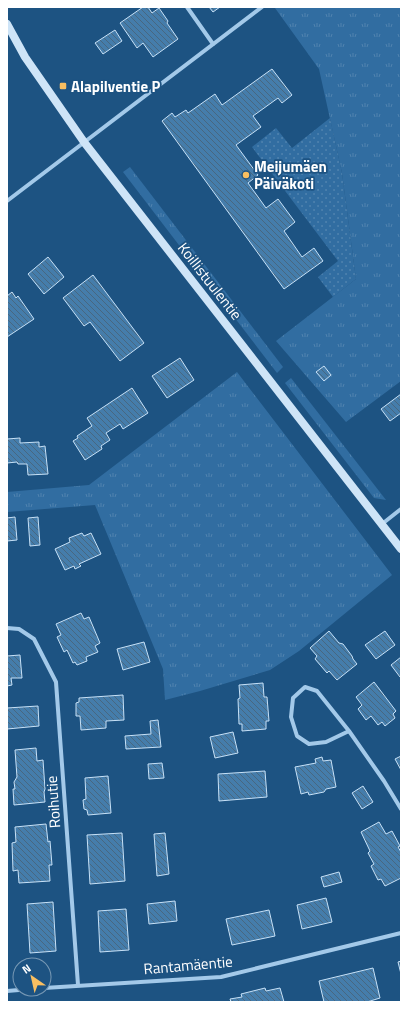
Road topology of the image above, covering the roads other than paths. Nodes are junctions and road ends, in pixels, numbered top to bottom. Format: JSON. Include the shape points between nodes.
{"nodes":[{"id":1,"x":187,"y":7,"type":"edge"},
{"id":2,"x":262,"y":7,"type":"edge"},
{"id":3,"x":7,"y":24,"type":"edge"},
{"id":4,"x":213,"y":44,"type":"junction"},
{"id":5,"x":84,"y":142,"type":"junction"},
{"id":6,"x":7,"y":201,"type":"edge"},
{"id":7,"x":401,"y":509,"type":"edge"},
{"id":8,"x":382,"y":524,"type":"junction"},
{"id":9,"x":401,"y":549,"type":"edge"},
{"id":10,"x":7,"y":628,"type":"edge"},
{"id":11,"x":349,"y":731,"type":"junction"},
{"id":12,"x":401,"y":809,"type":"edge"},
{"id":13,"x":401,"y":933,"type":"edge"},
{"id":14,"x":78,"y":986,"type":"junction"},
{"id":15,"x":52,"y":988,"type":"edge"}],
"edges":[{"from":1,"to":4,"type":"street"},
{"from":2,"to":4,"type":"street"},
{"from":3,"to":5,"type":"street","name":"Koillistuulentie","via":[[25,57]]},
{"from":4,"to":5,"type":"street"},
{"from":5,"to":6,"type":"street"},
{"from":5,"to":8,"type":"street","name":"Koillistuulentie"},
{"from":7,"to":8,"type":"street"},
{"from":8,"to":9,"type":"street","name":"Koillistuulentie"},
{"from":10,"to":14,"type":"street","name":"Roihutie","via":[[19,629],[34,639],[56,682]]},
{"from":11,"to":11,"type":"street","via":[[316,691],[305,687],[293,698],[291,717],[297,736],[309,744],[326,742]]},
{"from":11,"to":12,"type":"street"},
{"from":13,"to":14,"type":"street","name":"Rantamäentie","via":[[221,977]]},
{"from":14,"to":15,"type":"street","name":"Rantamäentie"}]}
